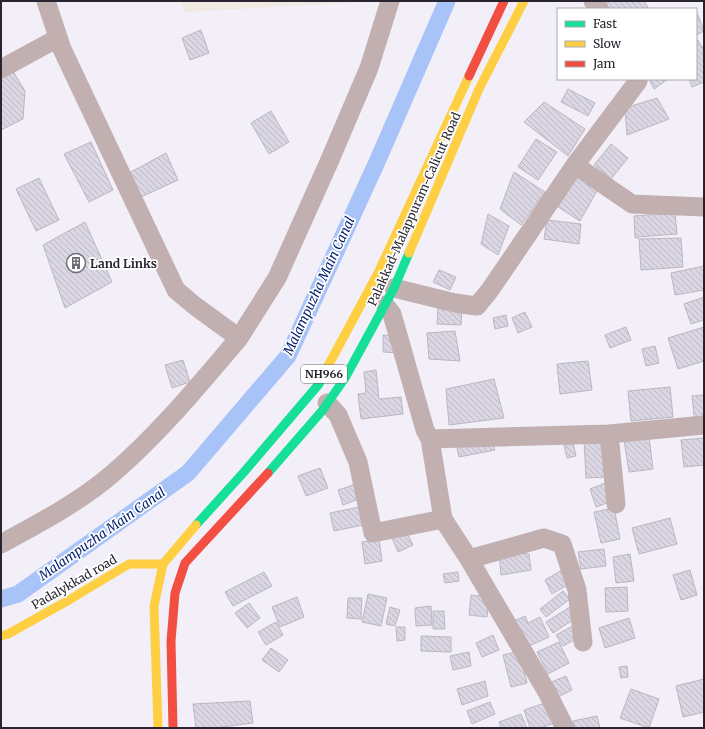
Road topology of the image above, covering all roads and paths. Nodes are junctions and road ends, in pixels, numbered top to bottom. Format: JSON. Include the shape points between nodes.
{"nodes":[{"id":1,"x":46,"y":1,"type":"edge"},
{"id":2,"x":390,"y":1,"type":"edge"},
{"id":3,"x":504,"y":1,"type":"edge"},
{"id":4,"x":524,"y":1,"type":"edge"},
{"id":5,"x":58,"y":38,"type":"junction"},
{"id":6,"x":1,"y":69,"type":"edge"},
{"id":7,"x":638,"y":80,"type":"edge"},
{"id":8,"x":575,"y":165,"type":"junction"},
{"id":9,"x":704,"y":207,"type":"edge"},
{"id":10,"x":394,"y":288,"type":"junction"},
{"id":11,"x":385,"y":305,"type":"junction"},
{"id":12,"x":240,"y":338,"type":"junction"},
{"id":13,"x":327,"y":403,"type":"junction"},
{"id":14,"x":704,"y":425,"type":"edge"},
{"id":15,"x":609,"y":434,"type":"junction"},
{"id":16,"x":430,"y":439,"type":"junction"},
{"id":17,"x":616,"y":504,"type":"dead end"},
{"id":18,"x":443,"y":519,"type":"junction"},
{"id":19,"x":1,"y":544,"type":"edge"},
{"id":20,"x":469,"y":559,"type":"junction"},
{"id":21,"x":163,"y":564,"type":"junction"},
{"id":22,"x":182,"y":570,"type":"junction"},
{"id":23,"x":1,"y":636,"type":"edge"},
{"id":24,"x":584,"y":642,"type":"dead end"},
{"id":25,"x":158,"y":728,"type":"edge"},
{"id":26,"x":174,"y":728,"type":"edge"},
{"id":27,"x":565,"y":728,"type":"edge"}],
"edges":[{"from":1,"to":5,"type":"street"},
{"from":2,"to":12,"type":"street","via":[[369,68],[329,162],[277,278]]},
{"from":3,"to":21,"type":"main road","name":"Palakkad-Malappuram-Calicut Road","number":"NH966","via":[[378,273],[319,384]]},
{"from":4,"to":10,"type":"main road","name":"Palakkad-Malappuram-Calicut Road","number":"NH966","via":[[476,96]]},
{"from":5,"to":6,"type":"street"},
{"from":5,"to":12,"type":"street","via":[[176,290]]},
{"from":7,"to":8,"type":"street"},
{"from":8,"to":9,"type":"street","via":[[632,204]]},
{"from":8,"to":10,"type":"street","via":[[477,306]]},
{"from":10,"to":11,"type":"main road","name":"Palakkad-Malappuram-Calicut Road","number":"NH966"},
{"from":11,"to":13,"type":"main road","name":"Palakkad-Malappuram-Calicut Road","number":"NH966","via":[[345,378]]},
{"from":11,"to":16,"type":"street","via":[[392,314],[425,430]]},
{"from":12,"to":19,"type":"street","via":[[174,414],[111,475],[63,510]]},
{"from":13,"to":18,"type":"street","via":[[338,415],[358,462],[373,533]]},
{"from":13,"to":22,"type":"main road","name":"Palakkad-Malappuram-Calicut Road","number":"NH966","via":[[271,470],[185,563]]},
{"from":14,"to":15,"type":"street"},
{"from":15,"to":16,"type":"street"},
{"from":15,"to":17,"type":"street"},
{"from":16,"to":18,"type":"street"},
{"from":18,"to":20,"type":"street"},
{"from":20,"to":24,"type":"street","via":[[544,538],[562,544],[577,590]]},
{"from":20,"to":27,"type":"street"},
{"from":21,"to":22,"type":"street"},
{"from":21,"to":23,"type":"main road","name":"Padalykkad road","via":[[129,564]]},
{"from":21,"to":25,"type":"main road","name":"Palakkad-Malappuram-Calicut Road","number":"NH966","via":[[154,606]]},
{"from":22,"to":26,"type":"main road","name":"Palakkad-Malappuram-Calicut Road","number":"NH966","via":[[174,593],[171,641]]}]}
